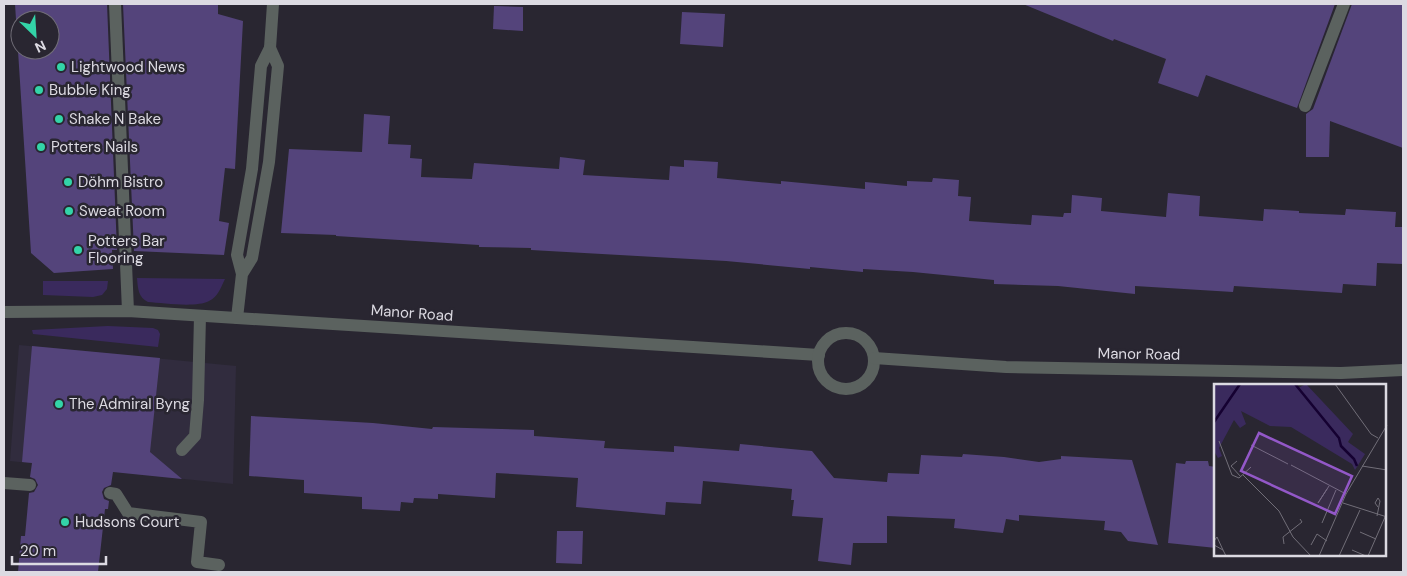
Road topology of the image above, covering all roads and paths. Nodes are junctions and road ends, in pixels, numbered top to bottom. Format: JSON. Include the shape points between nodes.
{"nodes":[{"id":1,"x":115,"y":4,"type":"edge"},
{"id":2,"x":273,"y":4,"type":"edge"},
{"id":3,"x":1344,"y":4,"type":"edge"},
{"id":4,"x":1305,"y":106,"type":"dead end"},
{"id":5,"x":4,"y":312,"type":"edge"},
{"id":6,"x":128,"y":312,"type":"junction"},
{"id":7,"x":200,"y":316,"type":"junction"},
{"id":8,"x":237,"y":318,"type":"junction"},
{"id":9,"x":819,"y":355,"type":"junction"},
{"id":10,"x":874,"y":358,"type":"junction"},
{"id":11,"x":1403,"y":370,"type":"edge"},
{"id":12,"x":182,"y":450,"type":"dead end"},
{"id":13,"x":4,"y":483,"type":"edge"},
{"id":14,"x":30,"y":485,"type":"dead end"},
{"id":15,"x":110,"y":493,"type":"dead end"},
{"id":16,"x":219,"y":565,"type":"dead end"}],
"edges":[{"from":1,"to":6,"type":"street"},
{"from":2,"to":8,"type":"street","via":[[270,48],[261,66],[252,169],[238,254],[242,274]]},
{"from":3,"to":4,"type":"street"},
{"from":5,"to":6,"type":"street","name":"Manor Road"},
{"from":6,"to":7,"type":"street","name":"Manor Road"},
{"from":7,"to":8,"type":"street","name":"Manor Road"},
{"from":7,"to":12,"type":"street","via":[[195,436]]},
{"from":8,"to":9,"type":"street","name":"Manor Road"},
{"from":9,"to":10,"type":"street","via":[[828,340],[844,333],[867,343]]},
{"from":9,"to":10,"type":"street","via":[[821,374],[835,386],[845,389],[869,377]]},
{"from":10,"to":11,"type":"street","name":"Manor Road","via":[[1016,368],[1341,373]]},
{"from":13,"to":14,"type":"street"},
{"from":15,"to":16,"type":"street","via":[[116,494],[128,513],[201,522],[197,562]]}]}
